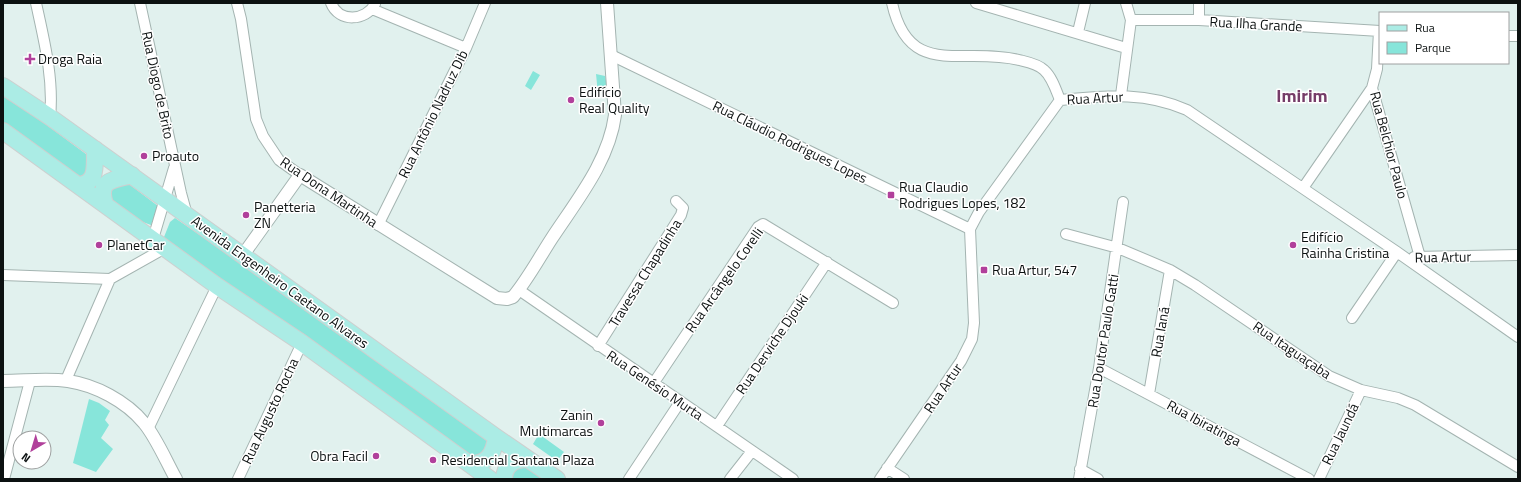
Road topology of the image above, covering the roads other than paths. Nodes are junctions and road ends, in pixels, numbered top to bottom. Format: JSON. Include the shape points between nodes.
{"nodes":[{"id":1,"x":36,"y":3,"type":"edge"},
{"id":2,"x":140,"y":3,"type":"edge"},
{"id":3,"x":237,"y":3,"type":"edge"},
{"id":4,"x":331,"y":3,"type":"edge"},
{"id":5,"x":485,"y":3,"type":"edge"},
{"id":6,"x":607,"y":3,"type":"edge"},
{"id":7,"x":892,"y":3,"type":"edge"},
{"id":8,"x":1085,"y":3,"type":"edge"},
{"id":9,"x":1126,"y":3,"type":"edge"},
{"id":10,"x":1200,"y":3,"type":"edge"},
{"id":11,"x":984,"y":4,"type":"edge"},
{"id":12,"x":374,"y":6,"type":"edge"},
{"id":13,"x":1131,"y":20,"type":"junction"},
{"id":14,"x":1199,"y":20,"type":"junction"},
{"id":15,"x":1379,"y":31,"type":"edge"},
{"id":16,"x":1078,"y":32,"type":"junction"},
{"id":17,"x":466,"y":48,"type":"junction"},
{"id":18,"x":1126,"y":48,"type":"junction"},
{"id":19,"x":611,"y":55,"type":"junction"},
{"id":20,"x":3,"y":86,"type":"edge"},
{"id":21,"x":1372,"y":88,"type":"junction"},
{"id":22,"x":1121,"y":95,"type":"junction"},
{"id":23,"x":1060,"y":100,"type":"junction"},
{"id":24,"x":50,"y":117,"type":"junction"},
{"id":25,"x":3,"y":131,"type":"edge"},
{"id":26,"x":95,"y":149,"type":"junction"},
{"id":27,"x":175,"y":166,"type":"junction"},
{"id":28,"x":132,"y":175,"type":"junction"},
{"id":29,"x":300,"y":175,"type":"junction"},
{"id":30,"x":79,"y":185,"type":"junction"},
{"id":31,"x":1303,"y":188,"type":"junction"},
{"id":32,"x":164,"y":199,"type":"junction"},
{"id":33,"x":676,"y":200,"type":"dead end"},
{"id":34,"x":1123,"y":202,"type":"dead end"},
{"id":35,"x":105,"y":204,"type":"junction"},
{"id":36,"x":187,"y":215,"type":"junction"},
{"id":37,"x":378,"y":225,"type":"junction"},
{"id":38,"x":970,"y":229,"type":"junction"},
{"id":39,"x":1066,"y":234,"type":"dead end"},
{"id":40,"x":159,"y":243,"type":"junction"},
{"id":41,"x":1118,"y":248,"type":"junction"},
{"id":42,"x":243,"y":255,"type":"junction"},
{"id":43,"x":1400,"y":255,"type":"junction"},
{"id":44,"x":1518,"y":255,"type":"edge"},
{"id":45,"x":1420,"y":257,"type":"junction"},
{"id":46,"x":827,"y":262,"type":"junction"},
{"id":47,"x":1170,"y":270,"type":"junction"},
{"id":48,"x":3,"y":275,"type":"edge"},
{"id":49,"x":110,"y":279,"type":"junction"},
{"id":50,"x":218,"y":286,"type":"junction"},
{"id":51,"x":518,"y":290,"type":"junction"},
{"id":52,"x":893,"y":303,"type":"dead end"},
{"id":53,"x":1352,"y":318,"type":"dead end"},
{"id":54,"x":1518,"y":337,"type":"edge"},
{"id":55,"x":302,"y":343,"type":"junction"},
{"id":56,"x":598,"y":346,"type":"junction"},
{"id":57,"x":1099,"y":368,"type":"junction"},
{"id":58,"x":66,"y":380,"type":"junction"},
{"id":59,"x":3,"y":381,"type":"edge"},
{"id":60,"x":30,"y":381,"type":"junction"},
{"id":61,"x":653,"y":384,"type":"junction"},
{"id":62,"x":1361,"y":390,"type":"junction"},
{"id":63,"x":1149,"y":394,"type":"junction"},
{"id":64,"x":680,"y":402,"type":"junction"},
{"id":65,"x":717,"y":426,"type":"junction"},
{"id":66,"x":148,"y":429,"type":"junction"},
{"id":67,"x":496,"y":437,"type":"junction"},
{"id":68,"x":752,"y":451,"type":"junction"},
{"id":69,"x":527,"y":459,"type":"junction"},
{"id":70,"x":469,"y":464,"type":"junction"},
{"id":71,"x":1518,"y":467,"type":"edge"},
{"id":72,"x":887,"y":468,"type":"junction"},
{"id":73,"x":1080,"y":474,"type":"edge"},
{"id":74,"x":4,"y":479,"type":"edge"},
{"id":75,"x":176,"y":479,"type":"edge"},
{"id":76,"x":238,"y":479,"type":"edge"},
{"id":77,"x":490,"y":479,"type":"edge"},
{"id":78,"x":504,"y":479,"type":"edge"},
{"id":79,"x":557,"y":479,"type":"edge"},
{"id":80,"x":629,"y":479,"type":"edge"},
{"id":81,"x":730,"y":479,"type":"edge"},
{"id":82,"x":793,"y":479,"type":"edge"},
{"id":83,"x":880,"y":479,"type":"edge"},
{"id":84,"x":904,"y":479,"type":"edge"},
{"id":85,"x":1098,"y":479,"type":"edge"},
{"id":86,"x":1309,"y":479,"type":"edge"},
{"id":87,"x":1319,"y":479,"type":"edge"}],
"edges":[{"from":1,"to":24,"type":"street","via":[[52,103]]},
{"from":2,"to":27,"type":"street","name":"Rua Diogo de Brito"},
{"from":3,"to":29,"type":"street","name":"Rua Dona Martinha","via":[[256,119],[263,136],[279,160]]},
{"from":4,"to":12,"type":"street","via":[[338,13],[356,18],[365,15]]},
{"from":5,"to":17,"type":"street","name":"Rua Antônio Nadruz Dib"},
{"from":6,"to":19,"type":"street"},
{"from":7,"to":23,"type":"street","via":[[900,29],[915,47],[926,53],[1001,56],[1033,63],[1044,70],[1050,78]]},
{"from":8,"to":16,"type":"street"},
{"from":9,"to":13,"type":"street"},
{"from":10,"to":14,"type":"street"},
{"from":11,"to":16,"type":"street"},
{"from":12,"to":17,"type":"street"},
{"from":13,"to":14,"type":"street","name":"Rua Ilha Grande"},
{"from":13,"to":18,"type":"street"},
{"from":14,"to":15,"type":"street","name":"Rua Ilha Grande"},
{"from":15,"to":21,"type":"street","name":"Rua Belchior Paulo","via":[[1377,69]]},
{"from":16,"to":18,"type":"street"},
{"from":17,"to":37,"type":"street","name":"Rua Antônio Nadruz Dib"},
{"from":18,"to":22,"type":"street"},
{"from":19,"to":38,"type":"street","name":"Rua Cláudio Rodrigues Lopes"},
{"from":19,"to":51,"type":"street","via":[[616,115],[608,146],[595,171]]},
{"from":20,"to":24,"type":"main road","name":"Avenida Engenheiro Caetano Alvares"},
{"from":21,"to":31,"type":"street"},
{"from":21,"to":45,"type":"street","name":"Rua Belchior Paulo"},
{"from":22,"to":23,"type":"street","name":"Rua Artur"},
{"from":22,"to":31,"type":"street","name":"Rua Artur","via":[[1171,103],[1187,110]]},
{"from":23,"to":38,"type":"street","name":"Rua Artur","via":[[979,212]]},
{"from":24,"to":26,"type":"main road","name":"Avenida Engenheiro Caetano Alvares"},
{"from":25,"to":30,"type":"main road"},
{"from":26,"to":28,"type":"main road","name":"Avenida Engenheiro Caetano Alvares"},
{"from":26,"to":30,"type":"main road","via":[[94,173],[88,182]]},
{"from":27,"to":32,"type":"street"},
{"from":27,"to":36,"type":"street","name":"Rua Diogo de Brito"},
{"from":28,"to":32,"type":"main road","name":"Avenida Engenheiro Caetano Alvares"},
{"from":28,"to":35,"type":"main road","via":[[116,178],[107,184],[103,194]]},
{"from":29,"to":37,"type":"street","name":"Rua Dona Martinha"},
{"from":29,"to":42,"type":"street"},
{"from":30,"to":35,"type":"main road"},
{"from":31,"to":43,"type":"street","name":"Rua Artur"},
{"from":32,"to":36,"type":"main road","name":"Avenida Engenheiro Caetano Alvares"},
{"from":32,"to":40,"type":"street"},
{"from":33,"to":56,"type":"street","name":"Travessa Chapadinha","via":[[683,208],[682,215]]},
{"from":34,"to":41,"type":"street","name":"Rua Doutor Paulo Gatti"},
{"from":35,"to":40,"type":"main road"},
{"from":36,"to":42,"type":"main road","name":"Avenida Engenheiro Caetano Alvares"},
{"from":37,"to":51,"type":"street","name":"Rua Dona Martinha","via":[[497,298],[513,297]]},
{"from":38,"to":72,"type":"street","name":"Rua Artur","via":[[974,323],[972,339],[961,361]]},
{"from":39,"to":41,"type":"street","name":"Rua Itaguaçaba"},
{"from":40,"to":49,"type":"street"},
{"from":40,"to":50,"type":"main road"},
{"from":41,"to":47,"type":"street","name":"Rua Itaguaçaba"},
{"from":41,"to":57,"type":"street","name":"Rua Doutor Paulo Gatti"},
{"from":42,"to":67,"type":"main road","name":"Avenida Engenheiro Caetano Alvares"},
{"from":43,"to":45,"type":"street","name":"Rua Artur"},
{"from":43,"to":53,"type":"street"},
{"from":43,"to":54,"type":"street"},
{"from":44,"to":45,"type":"street","name":"Rua Artur"},
{"from":46,"to":52,"type":"street","name":"Rua Arcângelo Corelli"},
{"from":46,"to":61,"type":"street","name":"Rua Arcângelo Corelli","via":[[766,224],[760,225]]},
{"from":46,"to":65,"type":"street","name":"Rua Derviche Djouki"},
{"from":47,"to":62,"type":"street","name":"Rua Itaguaçaba","via":[[1329,376]]},
{"from":47,"to":63,"type":"street","name":"Rua Ianá"},
{"from":48,"to":49,"type":"street"},
{"from":49,"to":58,"type":"street"},
{"from":50,"to":55,"type":"main road"},
{"from":50,"to":66,"type":"street"},
{"from":51,"to":56,"type":"street","name":"Rua Genésio Murta"},
{"from":55,"to":70,"type":"main road"},
{"from":55,"to":76,"type":"street","name":"Rua Augusto Rocha"},
{"from":56,"to":61,"type":"street","name":"Rua Genésio Murta"},
{"from":57,"to":63,"type":"street","name":"Rua Ibiratinga"},
{"from":57,"to":73,"type":"street","name":"Rua Doutor Paulo Gatti"},
{"from":58,"to":60,"type":"street"},
{"from":58,"to":66,"type":"street","via":[[86,385],[105,394],[128,408]]},
{"from":59,"to":60,"type":"street"},
{"from":60,"to":74,"type":"street"},
{"from":61,"to":64,"type":"street","name":"Rua Genésio Murta"},
{"from":62,"to":71,"type":"street","name":"Rua Itaguaçaba","via":[[1398,398],[1415,405]]},
{"from":62,"to":87,"type":"street","name":"Rua Jaundá"},
{"from":63,"to":86,"type":"street","name":"Rua Ibiratinga"},
{"from":64,"to":65,"type":"street","name":"Rua Genésio Murta"},
{"from":64,"to":80,"type":"street"},
{"from":65,"to":68,"type":"street","name":"Rua Genésio Murta"},
{"from":66,"to":75,"type":"street"},
{"from":67,"to":69,"type":"main road","name":"Avenida Engenheiro Caetano Alvares"},
{"from":67,"to":70,"type":"main road","via":[[495,448],[490,458],[477,464]]},
{"from":68,"to":81,"type":"street"},
{"from":68,"to":82,"type":"street","name":"Rua Genésio Murta"},
{"from":69,"to":78,"type":"main road","via":[[510,464]]},
{"from":69,"to":79,"type":"main road","name":"Avenida Engenheiro Caetano Alvares"},
{"from":70,"to":77,"type":"main road"},
{"from":72,"to":83,"type":"street","name":"Rua Artur"},
{"from":72,"to":84,"type":"street"},
{"from":73,"to":85,"type":"street"}]}
